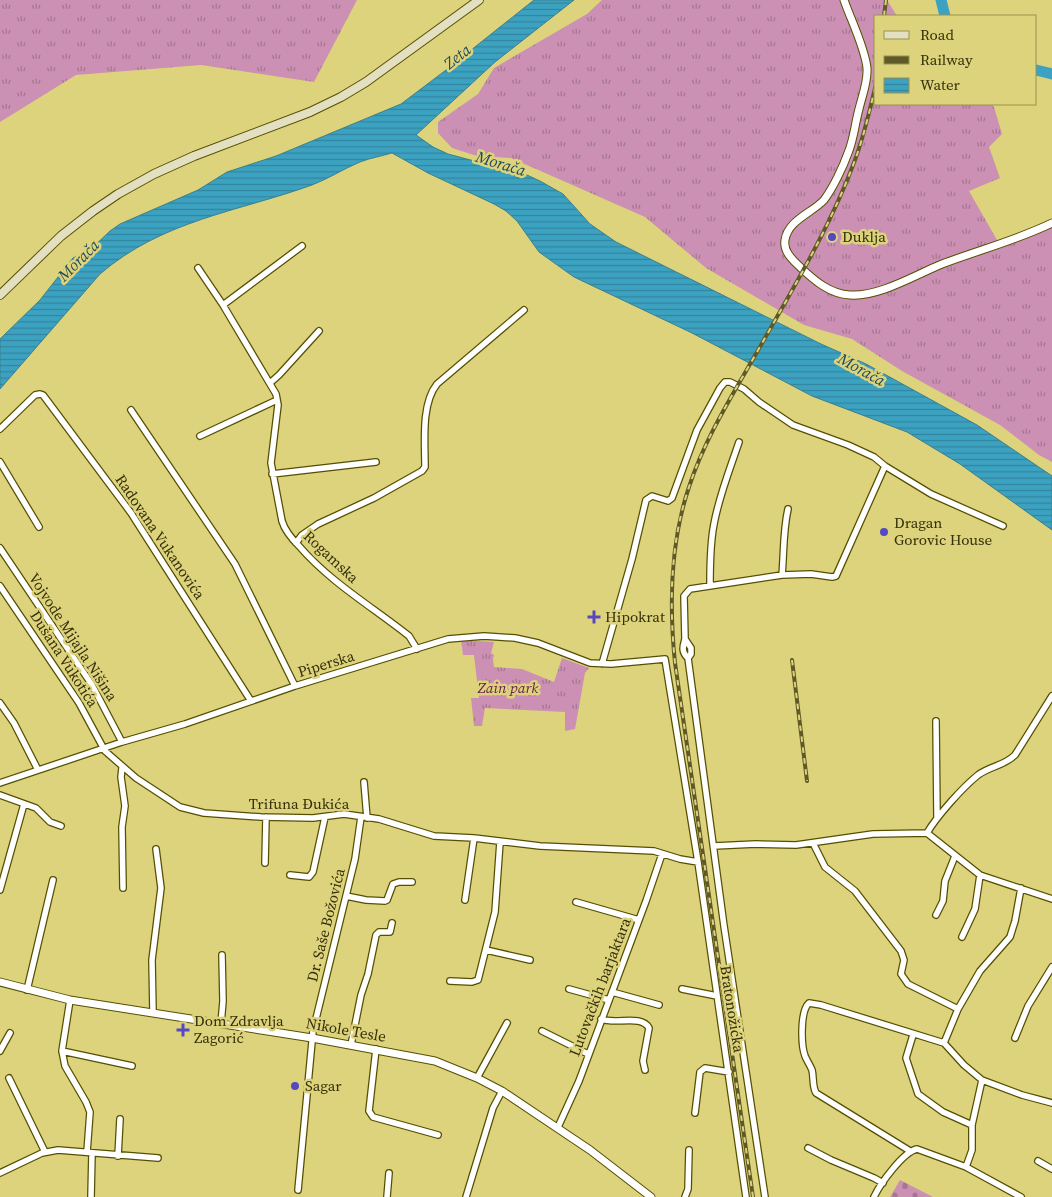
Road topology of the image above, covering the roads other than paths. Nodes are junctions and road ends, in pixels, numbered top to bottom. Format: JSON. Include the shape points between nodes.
{"nodes":[{"id":1,"x":479,"y":0,"type":"edge"},
{"id":2,"x":844,"y":0,"type":"edge"},
{"id":3,"x":1052,"y":222,"type":"edge"},
{"id":4,"x":302,"y":246,"type":"dead end"},
{"id":5,"x":198,"y":268,"type":"dead end"},
{"id":6,"x":0,"y":295,"type":"edge"},
{"id":7,"x":223,"y":305,"type":"junction"},
{"id":8,"x":524,"y":310,"type":"dead end"},
{"id":9,"x":319,"y":331,"type":"dead end"},
{"id":10,"x":270,"y":383,"type":"junction"},
{"id":11,"x":277,"y":400,"type":"junction"},
{"id":12,"x":131,"y":410,"type":"dead end"},
{"id":13,"x":0,"y":429,"type":"edge"},
{"id":14,"x":200,"y":436,"type":"dead end"},
{"id":15,"x":739,"y":442,"type":"dead end"},
{"id":16,"x":0,"y":462,"type":"edge"},
{"id":17,"x":376,"y":462,"type":"dead end"},
{"id":18,"x":885,"y":466,"type":"junction"},
{"id":19,"x":272,"y":474,"type":"junction"},
{"id":20,"x":788,"y":509,"type":"dead end"},
{"id":21,"x":1003,"y":526,"type":"dead end"},
{"id":22,"x":39,"y":527,"type":"dead end"},
{"id":23,"x":296,"y":543,"type":"junction"},
{"id":24,"x":0,"y":548,"type":"edge"},
{"id":25,"x":782,"y":575,"type":"junction"},
{"id":26,"x":0,"y":586,"type":"edge"},
{"id":27,"x":710,"y":586,"type":"junction"},
{"id":28,"x":417,"y":649,"type":"junction"},
{"id":29,"x":602,"y":664,"type":"junction"},
{"id":30,"x":295,"y":686,"type":"junction"},
{"id":31,"x":1052,"y":696,"type":"edge"},
{"id":32,"x":251,"y":701,"type":"junction"},
{"id":33,"x":0,"y":703,"type":"edge"},
{"id":34,"x":936,"y":721,"type":"dead end"},
{"id":35,"x":122,"y":742,"type":"junction"},
{"id":36,"x":104,"y":748,"type":"junction"},
{"id":37,"x":122,"y":768,"type":"junction"},
{"id":38,"x":38,"y":770,"type":"junction"},
{"id":39,"x":364,"y":782,"type":"dead end"},
{"id":40,"x":0,"y":783,"type":"edge"},
{"id":41,"x":0,"y":795,"type":"edge"},
{"id":42,"x":24,"y":804,"type":"junction"},
{"id":43,"x":325,"y":816,"type":"junction"},
{"id":44,"x":937,"y":816,"type":"junction"},
{"id":45,"x":364,"y":817,"type":"junction"},
{"id":46,"x":266,"y":818,"type":"junction"},
{"id":47,"x":61,"y":826,"type":"dead end"},
{"id":48,"x":927,"y":833,"type":"junction"},
{"id":49,"x":474,"y":838,"type":"junction"},
{"id":50,"x":500,"y":842,"type":"junction"},
{"id":51,"x":813,"y":843,"type":"junction"},
{"id":52,"x":714,"y":846,"type":"junction"},
{"id":53,"x":156,"y":849,"type":"dead end"},
{"id":54,"x":662,"y":854,"type":"junction"},
{"id":55,"x":954,"y":856,"type":"junction"},
{"id":56,"x":698,"y":862,"type":"junction"},
{"id":57,"x":265,"y":863,"type":"dead end"},
{"id":58,"x":980,"y":875,"type":"junction"},
{"id":59,"x":290,"y":876,"type":"dead end"},
{"id":60,"x":53,"y":880,"type":"dead end"},
{"id":61,"x":412,"y":882,"type":"dead end"},
{"id":62,"x":123,"y":888,"type":"dead end"},
{"id":63,"x":1021,"y":888,"type":"junction"},
{"id":64,"x":0,"y":890,"type":"edge"},
{"id":65,"x":346,"y":896,"type":"junction"},
{"id":66,"x":1052,"y":899,"type":"edge"},
{"id":67,"x":465,"y":900,"type":"dead end"},
{"id":68,"x":576,"y":902,"type":"dead end"},
{"id":69,"x":936,"y":915,"type":"dead end"},
{"id":70,"x":639,"y":920,"type":"junction"},
{"id":71,"x":392,"y":923,"type":"dead end"},
{"id":72,"x":962,"y":938,"type":"dead end"},
{"id":73,"x":486,"y":950,"type":"junction"},
{"id":74,"x":222,"y":955,"type":"dead end"},
{"id":75,"x":530,"y":960,"type":"dead end"},
{"id":76,"x":1052,"y":966,"type":"edge"},
{"id":77,"x":450,"y":981,"type":"dead end"},
{"id":78,"x":0,"y":982,"type":"edge"},
{"id":79,"x":682,"y":989,"type":"dead end"},
{"id":80,"x":27,"y":990,"type":"junction"},
{"id":81,"x":569,"y":990,"type":"dead end"},
{"id":82,"x":612,"y":992,"type":"junction"},
{"id":83,"x":717,"y":996,"type":"junction"},
{"id":84,"x":70,"y":1000,"type":"junction"},
{"id":85,"x":609,"y":1000,"type":"junction"},
{"id":86,"x":659,"y":1005,"type":"dead end"},
{"id":87,"x":958,"y":1010,"type":"junction"},
{"id":88,"x":153,"y":1012,"type":"junction"},
{"id":89,"x":601,"y":1019,"type":"junction"},
{"id":90,"x":507,"y":1023,"type":"dead end"},
{"id":91,"x":221,"y":1024,"type":"junction"},
{"id":92,"x":542,"y":1031,"type":"dead end"},
{"id":93,"x":10,"y":1033,"type":"dead end"},
{"id":94,"x":913,"y":1035,"type":"junction"},
{"id":95,"x":312,"y":1038,"type":"junction"},
{"id":96,"x":1015,"y":1038,"type":"dead end"},
{"id":97,"x":944,"y":1043,"type":"junction"},
{"id":98,"x":351,"y":1045,"type":"junction"},
{"id":99,"x":376,"y":1049,"type":"junction"},
{"id":100,"x":0,"y":1051,"type":"edge"},
{"id":101,"x":62,"y":1051,"type":"junction"},
{"id":102,"x":588,"y":1054,"type":"junction"},
{"id":103,"x":132,"y":1066,"type":"dead end"},
{"id":104,"x":645,"y":1070,"type":"dead end"},
{"id":105,"x":729,"y":1072,"type":"junction"},
{"id":106,"x":9,"y":1078,"type":"dead end"},
{"id":107,"x":478,"y":1078,"type":"junction"},
{"id":108,"x":982,"y":1080,"type":"junction"},
{"id":109,"x":502,"y":1091,"type":"junction"},
{"id":110,"x":1052,"y":1103,"type":"edge"},
{"id":111,"x":694,"y":1113,"type":"dead end"},
{"id":112,"x":120,"y":1119,"type":"dead end"},
{"id":113,"x":972,"y":1126,"type":"junction"},
{"id":114,"x":558,"y":1128,"type":"junction"},
{"id":115,"x":438,"y":1135,"type":"dead end"},
{"id":116,"x":808,"y":1148,"type":"dead end"},
{"id":117,"x":689,"y":1150,"type":"dead end"},
{"id":118,"x":910,"y":1151,"type":"junction"},
{"id":119,"x":45,"y":1152,"type":"junction"},
{"id":120,"x":89,"y":1153,"type":"junction"},
{"id":121,"x":118,"y":1156,"type":"junction"},
{"id":122,"x":158,"y":1158,"type":"dead end"},
{"id":123,"x":1038,"y":1160,"type":"dead end"},
{"id":124,"x":966,"y":1166,"type":"junction"},
{"id":125,"x":1052,"y":1168,"type":"edge"},
{"id":126,"x":389,"y":1172,"type":"dead end"},
{"id":127,"x":0,"y":1173,"type":"edge"},
{"id":128,"x":883,"y":1183,"type":"junction"},
{"id":129,"x":298,"y":1190,"type":"dead end"},
{"id":130,"x":91,"y":1197,"type":"edge"},
{"id":131,"x":387,"y":1197,"type":"edge"},
{"id":132,"x":466,"y":1197,"type":"edge"},
{"id":133,"x":651,"y":1197,"type":"edge"},
{"id":134,"x":685,"y":1197,"type":"edge"},
{"id":135,"x":746,"y":1197,"type":"edge"},
{"id":136,"x":765,"y":1197,"type":"edge"},
{"id":137,"x":874,"y":1197,"type":"edge"},
{"id":138,"x":1022,"y":1197,"type":"edge"}],
"edges":[{"from":1,"to":6,"type":"main road","via":[[336,100],[194,156],[116,196],[60,236]]},
{"from":2,"to":3,"type":"street","via":[[866,60],[867,76],[848,153],[830,192],[795,223],[785,239],[791,258],[827,288],[848,295],[863,295]]},
{"from":4,"to":7,"type":"street"},
{"from":5,"to":7,"type":"street","name":"Rogamska"},
{"from":7,"to":10,"type":"street","name":"Rogamska"},
{"from":8,"to":23,"type":"street","via":[[432,390],[426,412],[425,467],[422,471],[318,524],[302,534]]},
{"from":9,"to":10,"type":"street"},
{"from":10,"to":11,"type":"street","name":"Rogamska"},
{"from":11,"to":14,"type":"street"},
{"from":11,"to":19,"type":"street","name":"Rogamska"},
{"from":12,"to":30,"type":"street","via":[[235,564]]},
{"from":13,"to":32,"type":"street","name":"Radovana Vukanovića","via":[[34,396],[40,394],[44,397],[132,513]]},
{"from":15,"to":27,"type":"street","via":[[719,500]]},
{"from":16,"to":22,"type":"street"},
{"from":17,"to":19,"type":"street"},
{"from":18,"to":21,"type":"street","via":[[931,494]]},
{"from":18,"to":25,"type":"street","via":[[836,576]]},
{"from":18,"to":29,"type":"street","via":[[848,444],[793,424],[744,389],[725,382],[697,430],[672,498],[668,501],[652,496],[646,500]]},
{"from":19,"to":23,"type":"street","name":"Rogamska","via":[[283,525]]},
{"from":20,"to":25,"type":"street","via":[[784,525]]},
{"from":23,"to":28,"type":"street","name":"Rogamska","via":[[328,576],[409,636]]},
{"from":24,"to":35,"type":"street","name":"Vojvode Mijajla Nišina","via":[[92,685]]},
{"from":25,"to":27,"type":"street"},
{"from":26,"to":36,"type":"street","name":"Dušana Vukotića","via":[[79,703]]},
{"from":27,"to":52,"type":"street","via":[[690,589],[683,604]]},
{"from":28,"to":29,"type":"street","name":"Piperska","via":[[457,638],[515,638]]},
{"from":28,"to":30,"type":"street","name":"Piperska"},
{"from":29,"to":56,"type":"street","name":"Piperska","via":[[667,658]]},
{"from":30,"to":32,"type":"street","name":"Piperska"},
{"from":31,"to":44,"type":"street","via":[[1015,754],[1008,761],[978,775]]},
{"from":32,"to":35,"type":"street","name":"Piperska"},
{"from":33,"to":38,"type":"street"},
{"from":34,"to":44,"type":"street"},
{"from":35,"to":36,"type":"street","name":"Piperska"},
{"from":36,"to":37,"type":"street","name":"Trifuna Đukića"},
{"from":36,"to":38,"type":"street","name":"Piperska"},
{"from":37,"to":46,"type":"street","name":"Trifuna Đukića","via":[[188,810]]},
{"from":37,"to":62,"type":"street","via":[[125,806]]},
{"from":38,"to":40,"type":"street","name":"Piperska"},
{"from":39,"to":45,"type":"street","name":"Dr. Saše Božovića"},
{"from":41,"to":42,"type":"street"},
{"from":42,"to":47,"type":"street","via":[[36,808],[50,822]]},
{"from":42,"to":64,"type":"street"},
{"from":43,"to":45,"type":"street","name":"Trifuna Đukića"},
{"from":43,"to":46,"type":"street","name":"Trifuna Đukića"},
{"from":43,"to":59,"type":"street","via":[[311,875]]},
{"from":44,"to":48,"type":"street"},
{"from":45,"to":49,"type":"street","name":"Trifuna Đukića","via":[[434,836]]},
{"from":45,"to":65,"type":"street","name":"Dr. Saše Božovića"},
{"from":46,"to":57,"type":"street"},
{"from":48,"to":51,"type":"street","via":[[872,834]]},
{"from":48,"to":55,"type":"street"},
{"from":49,"to":50,"type":"street","name":"Trifuna Đukića"},
{"from":49,"to":67,"type":"street"},
{"from":50,"to":54,"type":"street","name":"Trifuna Đukića"},
{"from":50,"to":73,"type":"street","via":[[495,912]]},
{"from":51,"to":52,"type":"street"},
{"from":51,"to":87,"type":"street","via":[[825,867],[855,891],[901,951],[904,960],[901,974],[908,984]]},
{"from":52,"to":136,"type":"street"},
{"from":53,"to":88,"type":"street","via":[[161,888],[152,960]]},
{"from":54,"to":56,"type":"street"},
{"from":54,"to":70,"type":"street","name":"Lutovačkih barjaktara"},
{"from":55,"to":58,"type":"street"},
{"from":55,"to":69,"type":"street","via":[[945,881],[943,901]]},
{"from":56,"to":83,"type":"street","name":"Bratonožićka"},
{"from":58,"to":63,"type":"street"},
{"from":58,"to":72,"type":"street","via":[[975,909]]},
{"from":60,"to":80,"type":"street"},
{"from":61,"to":65,"type":"street","via":[[392,884],[385,901]]},
{"from":63,"to":66,"type":"street"},
{"from":63,"to":87,"type":"street","via":[[1010,937],[980,971]]},
{"from":65,"to":95,"type":"street","name":"Dr. Saše Božovića"},
{"from":68,"to":70,"type":"street"},
{"from":70,"to":82,"type":"street","name":"Lutovačkih barjaktara"},
{"from":71,"to":98,"type":"street","via":[[390,932],[376,935]]},
{"from":73,"to":75,"type":"street"},
{"from":73,"to":77,"type":"street","via":[[478,980]]},
{"from":74,"to":91,"type":"street"},
{"from":76,"to":96,"type":"street","via":[[1028,1006]]},
{"from":78,"to":80,"type":"street","name":"Nikole Tesle"},
{"from":79,"to":83,"type":"street"},
{"from":80,"to":84,"type":"street","name":"Nikole Tesle"},
{"from":81,"to":85,"type":"street"},
{"from":82,"to":85,"type":"street","name":"Lutovačkih barjaktara"},
{"from":82,"to":86,"type":"street"},
{"from":83,"to":105,"type":"street","name":"Bratonožićka"},
{"from":84,"to":88,"type":"street","name":"Nikole Tesle"},
{"from":84,"to":101,"type":"street"},
{"from":85,"to":89,"type":"street","name":"Lutovačkih barjaktara"},
{"from":87,"to":97,"type":"street"},
{"from":88,"to":91,"type":"street","name":"Nikole Tesle"},
{"from":89,"to":102,"type":"street","name":"Lutovačkih barjaktara"},
{"from":89,"to":104,"type":"street","via":[[647,1024],[650,1028]]},
{"from":90,"to":107,"type":"street"},
{"from":91,"to":95,"type":"street","name":"Nikole Tesle"},
{"from":92,"to":102,"type":"street"},
{"from":93,"to":100,"type":"street"},
{"from":94,"to":97,"type":"street"},
{"from":94,"to":113,"type":"street","via":[[906,1058],[918,1094],[943,1112]]},
{"from":94,"to":118,"type":"street","via":[[811,1002],[804,1010],[804,1055],[812,1071],[816,1093]]},
{"from":95,"to":98,"type":"street","name":"Nikole Tesle"},
{"from":95,"to":129,"type":"street","name":"Dr. Saše Božovića"},
{"from":97,"to":108,"type":"street"},
{"from":98,"to":99,"type":"street","name":"Nikole Tesle"},
{"from":99,"to":107,"type":"street","name":"Nikole Tesle","via":[[435,1061]]},
{"from":99,"to":115,"type":"street","via":[[370,1114]]},
{"from":101,"to":103,"type":"street"},
{"from":101,"to":120,"type":"street","via":[[65,1066],[90,1112]]},
{"from":102,"to":114,"type":"street","name":"Lutovačkih barjaktara"},
{"from":105,"to":111,"type":"street","via":[[705,1068],[700,1072]]},
{"from":105,"to":135,"type":"street","name":"Bratonožićka"},
{"from":106,"to":119,"type":"street"},
{"from":107,"to":109,"type":"street","name":"Nikole Tesle"},
{"from":108,"to":110,"type":"street"},
{"from":108,"to":113,"type":"street"},
{"from":109,"to":114,"type":"street","name":"Nikole Tesle"},
{"from":109,"to":132,"type":"street","via":[[487,1124]]},
{"from":112,"to":121,"type":"street"},
{"from":113,"to":124,"type":"street","via":[[972,1150]]},
{"from":114,"to":133,"type":"street","name":"Nikole Tesle"},
{"from":116,"to":128,"type":"street"},
{"from":117,"to":134,"type":"street"},
{"from":118,"to":124,"type":"street","via":[[920,1149]]},
{"from":118,"to":128,"type":"street"},
{"from":119,"to":120,"type":"street"},
{"from":119,"to":127,"type":"street"},
{"from":120,"to":121,"type":"street"},
{"from":120,"to":130,"type":"street"},
{"from":121,"to":122,"type":"street"},
{"from":123,"to":125,"type":"street"},
{"from":124,"to":138,"type":"street"},
{"from":126,"to":131,"type":"street"},
{"from":128,"to":137,"type":"street"}]}
